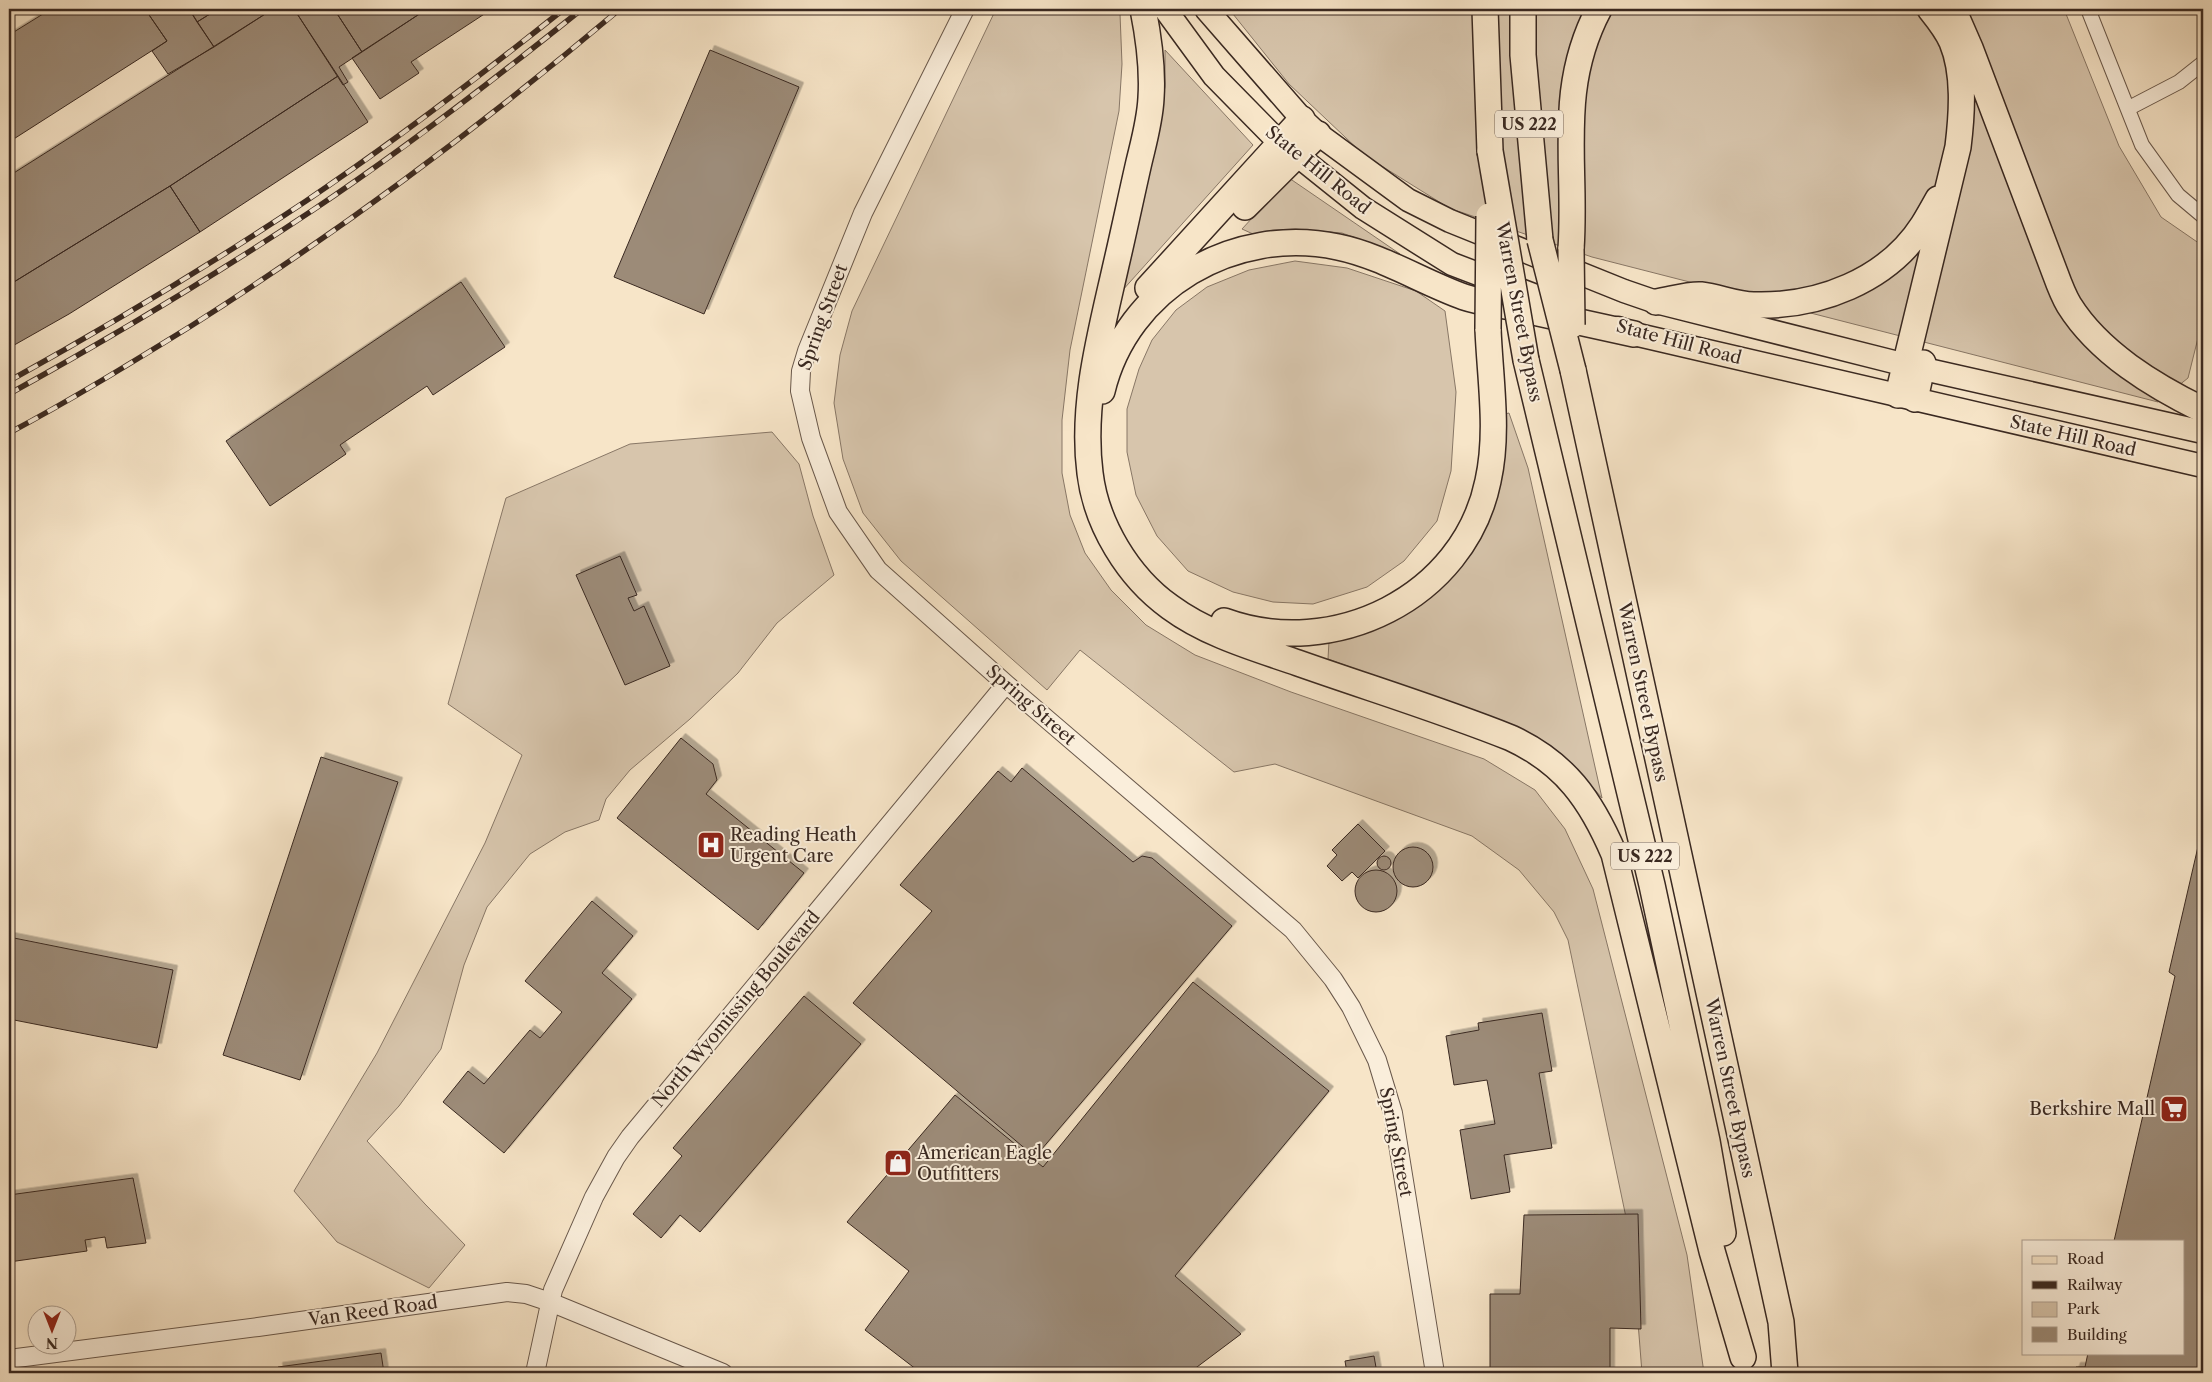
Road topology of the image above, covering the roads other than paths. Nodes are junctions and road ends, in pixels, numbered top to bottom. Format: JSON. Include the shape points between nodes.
{"nodes":[{"id":1,"x":965,"y":9,"type":"edge"},
{"id":2,"x":1143,"y":9,"type":"edge"},
{"id":3,"x":1165,"y":9,"type":"edge"},
{"id":4,"x":1206,"y":9,"type":"edge"},
{"id":5,"x":1485,"y":9,"type":"edge"},
{"id":6,"x":1523,"y":9,"type":"edge"},
{"id":7,"x":1599,"y":9,"type":"edge"},
{"id":8,"x":1930,"y":9,"type":"edge"},
{"id":9,"x":1953,"y":9,"type":"edge"},
{"id":10,"x":2088,"y":9,"type":"edge"},
{"id":11,"x":1976,"y":64,"type":"junction"},
{"id":12,"x":2203,"y":64,"type":"edge"},
{"id":13,"x":2129,"y":108,"type":"junction"},
{"id":14,"x":1310,"y":127,"type":"junction"},
{"id":15,"x":1289,"y":150,"type":"junction"},
{"id":16,"x":1490,"y":151,"type":"junction"},
{"id":17,"x":1952,"y":172,"type":"junction"},
{"id":18,"x":2203,"y":216,"type":"edge"},
{"id":19,"x":1179,"y":279,"type":"junction"},
{"id":20,"x":1656,"y":302,"type":"junction"},
{"id":21,"x":1634,"y":334,"type":"junction"},
{"id":22,"x":1914,"y":366,"type":"junction"},
{"id":23,"x":1573,"y":370,"type":"junction"},
{"id":24,"x":1092,"y":384,"type":"junction"},
{"id":25,"x":1907,"y":397,"type":"junction"},
{"id":26,"x":2203,"y":410,"type":"edge"},
{"id":27,"x":2203,"y":432,"type":"edge"},
{"id":28,"x":2203,"y":466,"type":"edge"},
{"id":29,"x":1006,"y":684,"type":"junction"},
{"id":30,"x":550,"y":1302,"type":"junction"},
{"id":31,"x":9,"y":1358,"type":"edge"},
{"id":32,"x":1744,"y":1365,"type":"edge"},
{"id":33,"x":535,"y":1373,"type":"edge"},
{"id":34,"x":723,"y":1373,"type":"edge"},
{"id":35,"x":1435,"y":1373,"type":"edge"},
{"id":36,"x":1785,"y":1373,"type":"edge"}],
"edges":[{"from":1,"to":29,"type":"street","name":"Spring Street","via":[[863,213],[807,351],[800,371],[800,391],[811,438],[838,512],[850,532],[878,570]]},
{"from":2,"to":24,"type":"highway","via":[[1151,66],[1150,113]]},
{"from":3,"to":15,"type":"main road","name":"State Hill Road","via":[[1214,76]]},
{"from":4,"to":14,"type":"main road","name":"State Hill Road"},
{"from":5,"to":16,"type":"highway","name":"Warren Street Bypass","number":"US 222"},
{"from":6,"to":23,"type":"highway","name":"Warren Street Bypass","number":"US 222","bridge":true,"via":[[1523,55],[1540,240]]},
{"from":7,"to":23,"type":"highway","bridge":true,"via":[[1581,51],[1571,99]]},
{"from":8,"to":17,"type":"highway","via":[[1952,41],[1958,64],[1961,126]]},
{"from":9,"to":11,"type":"highway"},
{"from":10,"to":13,"type":"street"},
{"from":11,"to":22,"type":"highway","via":[[1977,102],[1972,158]]},
{"from":11,"to":26,"type":"highway","via":[[2069,305],[2118,357],[2157,385]]},
{"from":12,"to":13,"type":"street","via":[[2179,82]]},
{"from":13,"to":18,"type":"street","via":[[2142,145],[2178,194]]},
{"from":14,"to":15,"type":"highway"},
{"from":14,"to":20,"type":"main road","name":"State Hill Road","via":[[1416,204],[1450,221]]},
{"from":15,"to":19,"type":"highway"},
{"from":15,"to":21,"type":"main road","name":"State Hill Road","via":[[1363,208],[1452,264]]},
{"from":15,"to":24,"type":"highway","via":[[1124,315],[1111,336]]},
{"from":16,"to":19,"type":"highway","bridge":true,"via":[[1488,329],[1493,445],[1483,500],[1469,532],[1428,582],[1374,617],[1310,634],[1277,633],[1238,626],[1200,610],[1168,587],[1133,550],[1107,493],[1099,446],[1100,402],[1104,384],[1127,330],[1158,294]]},
{"from":16,"to":32,"type":"highway","name":"Warren Street Bypass","number":"US 222","bridge":true,"via":[[1526,360],[1658,914],[1707,1141]]},
{"from":17,"to":20,"type":"highway","via":[[1922,226],[1909,242],[1893,259],[1852,286],[1778,305],[1738,304],[1700,295]]},
{"from":17,"to":22,"type":"highway"},
{"from":19,"to":21,"type":"highway","via":[[1197,268],[1250,248],[1273,243],[1323,244],[1358,252],[1465,297]]},
{"from":20,"to":22,"type":"main road","name":"State Hill Road"},
{"from":21,"to":25,"type":"main road","name":"State Hill Road"},
{"from":22,"to":25,"type":"highway"},
{"from":22,"to":27,"type":"main road","name":"State Hill Road"},
{"from":23,"to":36,"type":"highway","name":"Warren Street Bypass","number":"US 222","via":[[1781,1322]]},
{"from":24,"to":32,"type":"highway","via":[[1088,453],[1101,513],[1128,566],[1169,607],[1207,629],[1243,644],[1524,744],[1546,757],[1567,776],[1593,810],[1614,854],[1712,1251]]},
{"from":25,"to":28,"type":"main road","name":"State Hill Road"},
{"from":29,"to":30,"type":"street","name":"North Wyomissing Boulevard","via":[[630,1137],[594,1197]]},
{"from":29,"to":35,"type":"street","name":"Spring Street","via":[[1292,930],[1333,979],[1351,1007],[1377,1060],[1393,1113]]},
{"from":30,"to":31,"type":"street","name":"Van Reed Road","via":[[507,1292]]},
{"from":30,"to":33,"type":"street","name":"North Wyomissing Boulevard"},
{"from":30,"to":34,"type":"street","name":"Van Reed Road"}]}
